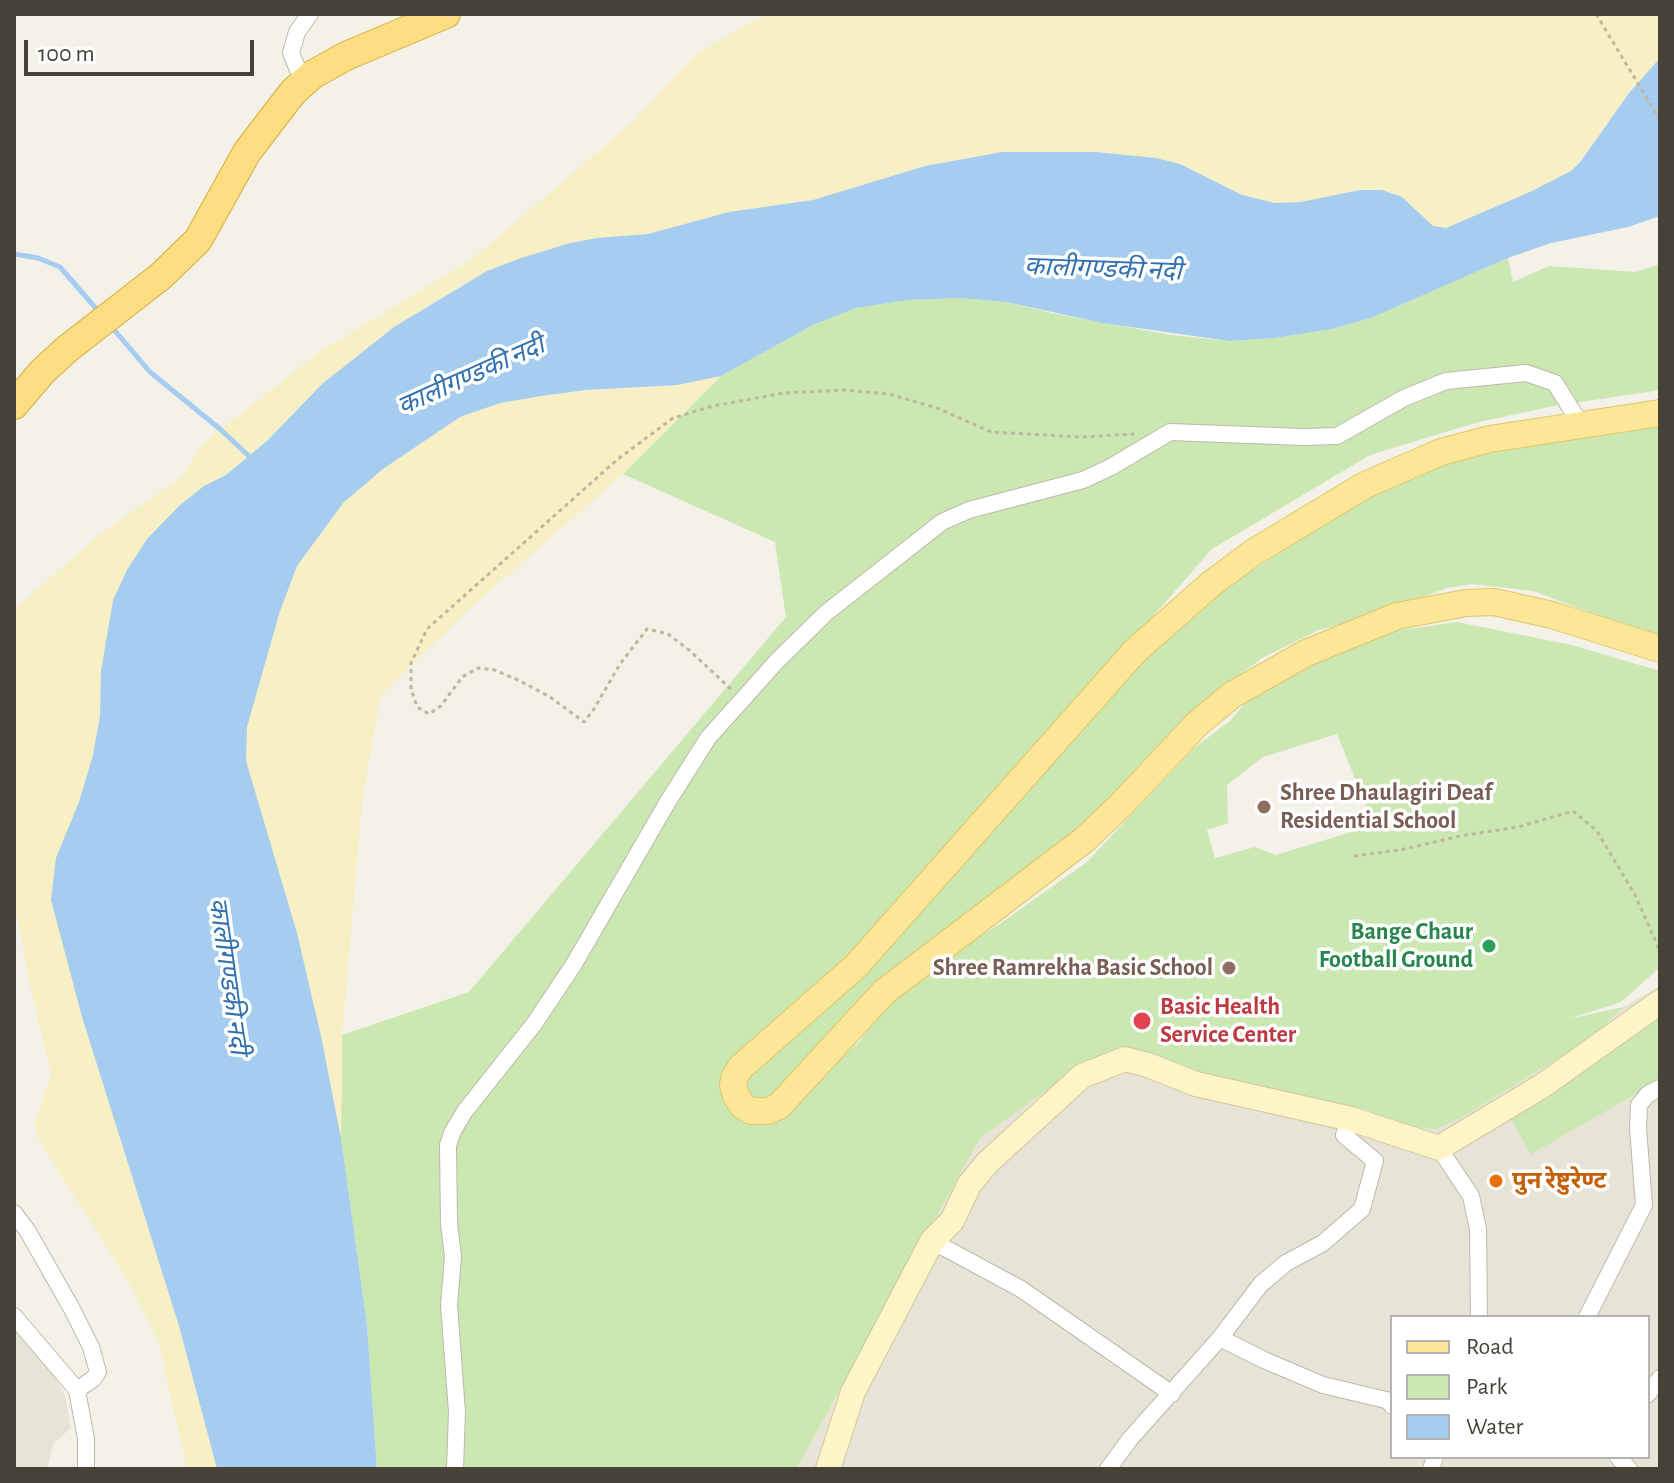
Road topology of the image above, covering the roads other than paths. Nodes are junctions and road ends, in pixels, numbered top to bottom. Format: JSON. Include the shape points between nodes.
{"nodes":[{"id":1,"x":310,"y":14,"type":"edge"},
{"id":2,"x":446,"y":14,"type":"edge"},
{"id":3,"x":312,"y":75,"type":"junction"},
{"id":4,"x":14,"y":405,"type":"edge"},
{"id":5,"x":1660,"y":413,"type":"edge"},
{"id":6,"x":1581,"y":425,"type":"junction"},
{"id":7,"x":1660,"y":649,"type":"edge"},
{"id":8,"x":1660,"y":1002,"type":"edge"},
{"id":9,"x":1660,"y":1088,"type":"edge"},
{"id":10,"x":1351,"y":1119,"type":"junction"},
{"id":11,"x":1439,"y":1148,"type":"junction"},
{"id":12,"x":14,"y":1213,"type":"edge"},
{"id":13,"x":932,"y":1241,"type":"junction"},
{"id":14,"x":1479,"y":1315,"type":"edge"},
{"id":15,"x":1588,"y":1315,"type":"edge"},
{"id":16,"x":14,"y":1316,"type":"edge"},
{"id":17,"x":1220,"y":1338,"type":"junction"},
{"id":18,"x":77,"y":1390,"type":"junction"},
{"id":19,"x":1172,"y":1394,"type":"junction"},
{"id":20,"x":1390,"y":1401,"type":"edge"},
{"id":21,"x":86,"y":1469,"type":"edge"},
{"id":22,"x":455,"y":1469,"type":"edge"},
{"id":23,"x":828,"y":1469,"type":"edge"},
{"id":24,"x":1108,"y":1469,"type":"edge"}],
"edges":[{"from":1,"to":3,"type":"street","via":[[291,53],[298,70]]},
{"from":2,"to":3,"type":"highway"},
{"from":3,"to":4,"type":"highway","via":[[247,152],[198,240],[161,276],[67,349]]},
{"from":5,"to":6,"type":"main road"},
{"from":6,"to":7,"type":"main road","via":[[1490,439],[1397,469],[1309,517],[1212,583],[1135,651],[856,966],[741,1067],[733,1085],[736,1096],[751,1111],[779,1106],[884,992],[1084,840],[1220,705],[1306,653],[1397,616],[1494,602]]},
{"from":6,"to":22,"type":"street","via":[[1555,383],[1526,373],[1446,381],[1337,436],[1170,432],[1083,480],[942,522],[826,613],[708,738],[574,964],[465,1111],[448,1145]]},
{"from":8,"to":11,"type":"main road","via":[[1542,1086]]},
{"from":9,"to":15,"type":"street","via":[[1639,1105],[1644,1205]]},
{"from":10,"to":11,"type":"main road"},
{"from":10,"to":13,"type":"main road","via":[[1196,1084],[1125,1059],[1082,1076],[1003,1147],[969,1185],[952,1221]]},
{"from":10,"to":17,"type":"street","via":[[1344,1135],[1375,1161],[1362,1209],[1323,1243],[1261,1284]]},
{"from":11,"to":14,"type":"street","via":[[1471,1196],[1478,1229]]},
{"from":12,"to":18,"type":"street","via":[[94,1356],[98,1372]]},
{"from":13,"to":19,"type":"street","via":[[1021,1289]]},
{"from":13,"to":23,"type":"main road","via":[[853,1392]]},
{"from":16,"to":18,"type":"street"},
{"from":17,"to":19,"type":"street"},
{"from":17,"to":20,"type":"street","via":[[1323,1385]]},
{"from":18,"to":21,"type":"street"},
{"from":19,"to":24,"type":"street"}]}
